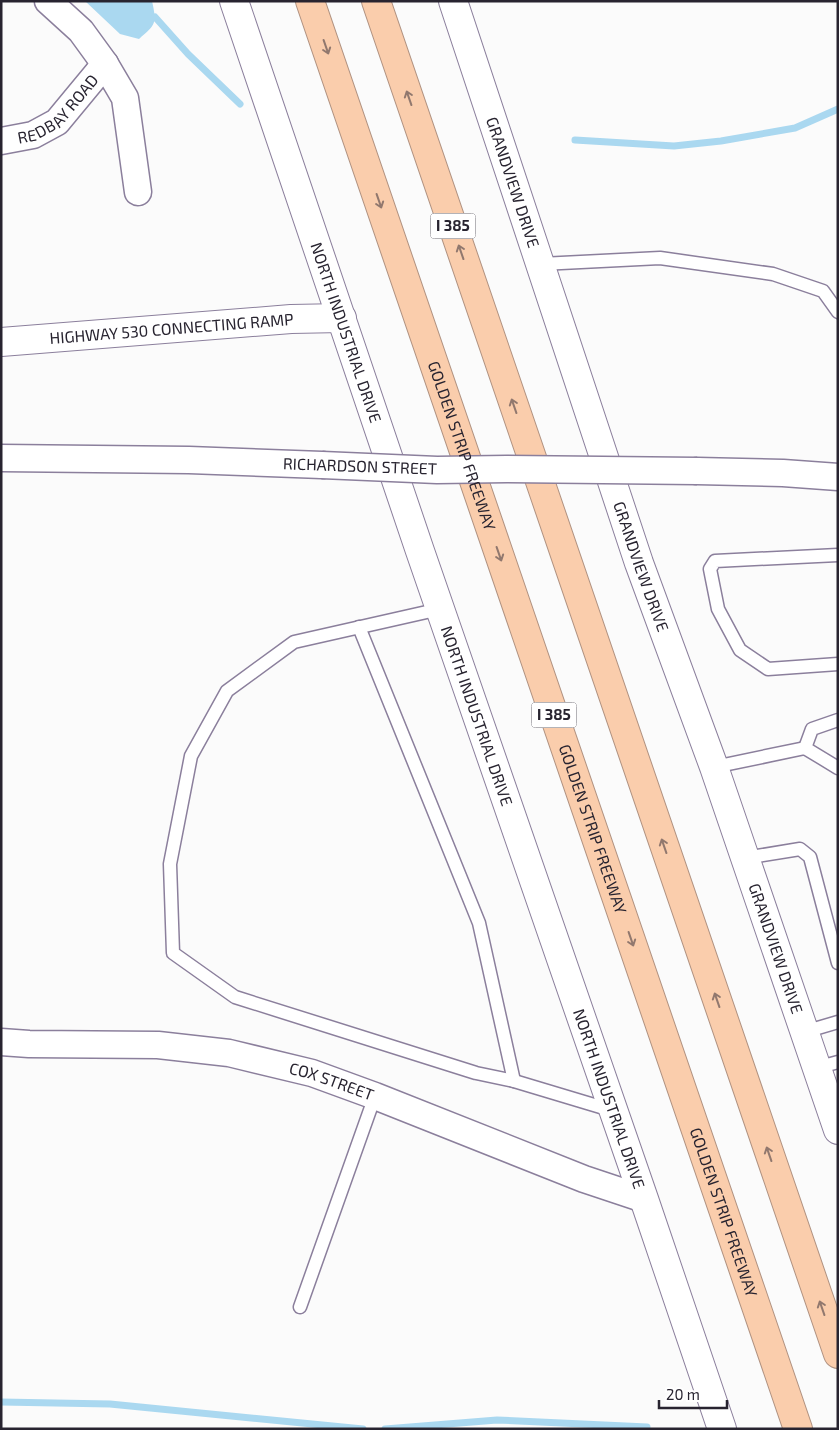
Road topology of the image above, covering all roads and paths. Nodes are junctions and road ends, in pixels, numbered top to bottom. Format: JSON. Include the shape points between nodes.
{"nodes":[{"id":1,"x":48,"y":1,"type":"edge"},
{"id":2,"x":234,"y":1,"type":"edge"},
{"id":3,"x":310,"y":1,"type":"edge"},
{"id":4,"x":376,"y":1,"type":"edge"},
{"id":5,"x":453,"y":1,"type":"edge"},
{"id":6,"x":105,"y":64,"type":"junction"},
{"id":7,"x":1,"y":141,"type":"edge"},
{"id":8,"x":138,"y":192,"type":"dead end"},
{"id":9,"x":540,"y":264,"type":"junction"},
{"id":10,"x":838,"y":312,"type":"edge"},
{"id":11,"x":342,"y":318,"type":"junction"},
{"id":12,"x":1,"y":342,"type":"edge"},
{"id":13,"x":1,"y":458,"type":"edge"},
{"id":14,"x":838,"y":477,"type":"edge"},
{"id":15,"x":838,"y":555,"type":"edge"},
{"id":16,"x":440,"y":609,"type":"junction"},
{"id":17,"x":359,"y":627,"type":"junction"},
{"id":18,"x":838,"y":664,"type":"edge"},
{"id":19,"x":838,"y":720,"type":"edge"},
{"id":20,"x":806,"y":748,"type":"junction"},
{"id":21,"x":714,"y":767,"type":"junction"},
{"id":22,"x":838,"y":768,"type":"edge"},
{"id":23,"x":745,"y":858,"type":"junction"},
{"id":24,"x":838,"y":963,"type":"edge"},
{"id":25,"x":838,"y":1022,"type":"edge"},
{"id":26,"x":804,"y":1032,"type":"junction"},
{"id":27,"x":1,"y":1042,"type":"edge"},
{"id":28,"x":827,"y":1065,"type":"edge"},
{"id":29,"x":514,"y":1081,"type":"junction"},
{"id":30,"x":375,"y":1096,"type":"junction"},
{"id":31,"x":614,"y":1111,"type":"junction"},
{"id":32,"x":838,"y":1130,"type":"edge"},
{"id":33,"x":644,"y":1199,"type":"junction"},
{"id":34,"x":300,"y":1307,"type":"dead end"},
{"id":35,"x":838,"y":1354,"type":"edge"},
{"id":36,"x":722,"y":1429,"type":"edge"},
{"id":37,"x":798,"y":1429,"type":"edge"}],
"edges":[{"from":1,"to":6,"type":"street","via":[[81,31]]},
{"from":2,"to":11,"type":"street","name":"NORTH INDUSTRIAL DRIVE"},
{"from":3,"to":37,"type":"highway","name":"GOLDEN STRIP FREEWAY","number":"I 385","one_way":true},
{"from":35,"to":4,"type":"highway","number":"I 385","one_way":true},
{"from":5,"to":9,"type":"street","name":"GRANDVIEW DRIVE"},
{"from":6,"to":7,"type":"street","name":"REDBAY ROAD","via":[[57,122],[33,135]]},
{"from":6,"to":8,"type":"street","via":[[125,98]]},
{"from":9,"to":10,"type":"lane","via":[[660,258],[773,274],[824,291]]},
{"from":9,"to":21,"type":"street","name":"GRANDVIEW DRIVE","via":[[639,563]]},
{"from":11,"to":12,"type":"street","name":"HIGHWAY 530 CONNECTING RAMP"},
{"from":11,"to":16,"type":"street","name":"NORTH INDUSTRIAL DRIVE"},
{"from":13,"to":14,"type":"street","name":"RICHARDSON STREET","bridge":true,"via":[[189,460],[436,470],[697,471]]},
{"from":15,"to":18,"type":"lane","via":[[715,561],[710,569],[718,609],[740,650],[768,669]]},
{"from":16,"to":17,"type":"lane"},
{"from":16,"to":31,"type":"street","name":"NORTH INDUSTRIAL DRIVE"},
{"from":17,"to":29,"type":"lane","via":[[479,923]]},
{"from":17,"to":29,"type":"lane","via":[[294,642],[227,691],[191,756],[170,864],[173,953],[235,997],[476,1073]]},
{"from":19,"to":20,"type":"lane","via":[[812,729]]},
{"from":20,"to":21,"type":"lane"},
{"from":20,"to":22,"type":"lane"},
{"from":21,"to":23,"type":"street","name":"GRANDVIEW DRIVE"},
{"from":23,"to":24,"type":"lane","via":[[800,849],[810,857]]},
{"from":23,"to":26,"type":"street","name":"GRANDVIEW DRIVE"},
{"from":25,"to":26,"type":"lane"},
{"from":26,"to":28,"type":"street","name":"GRANDVIEW DRIVE"},
{"from":27,"to":30,"type":"street","name":"COX STREET","via":[[158,1045],[229,1053],[312,1073]]},
{"from":28,"to":32,"type":"street","name":"GRANDVIEW DRIVE"},
{"from":29,"to":31,"type":"lane"},
{"from":30,"to":33,"type":"street","name":"COX STREET","via":[[584,1179]]},
{"from":30,"to":34,"type":"lane"},
{"from":31,"to":33,"type":"street","name":"NORTH INDUSTRIAL DRIVE"},
{"from":33,"to":36,"type":"street","name":"NORTH INDUSTRIAL DRIVE"}]}
